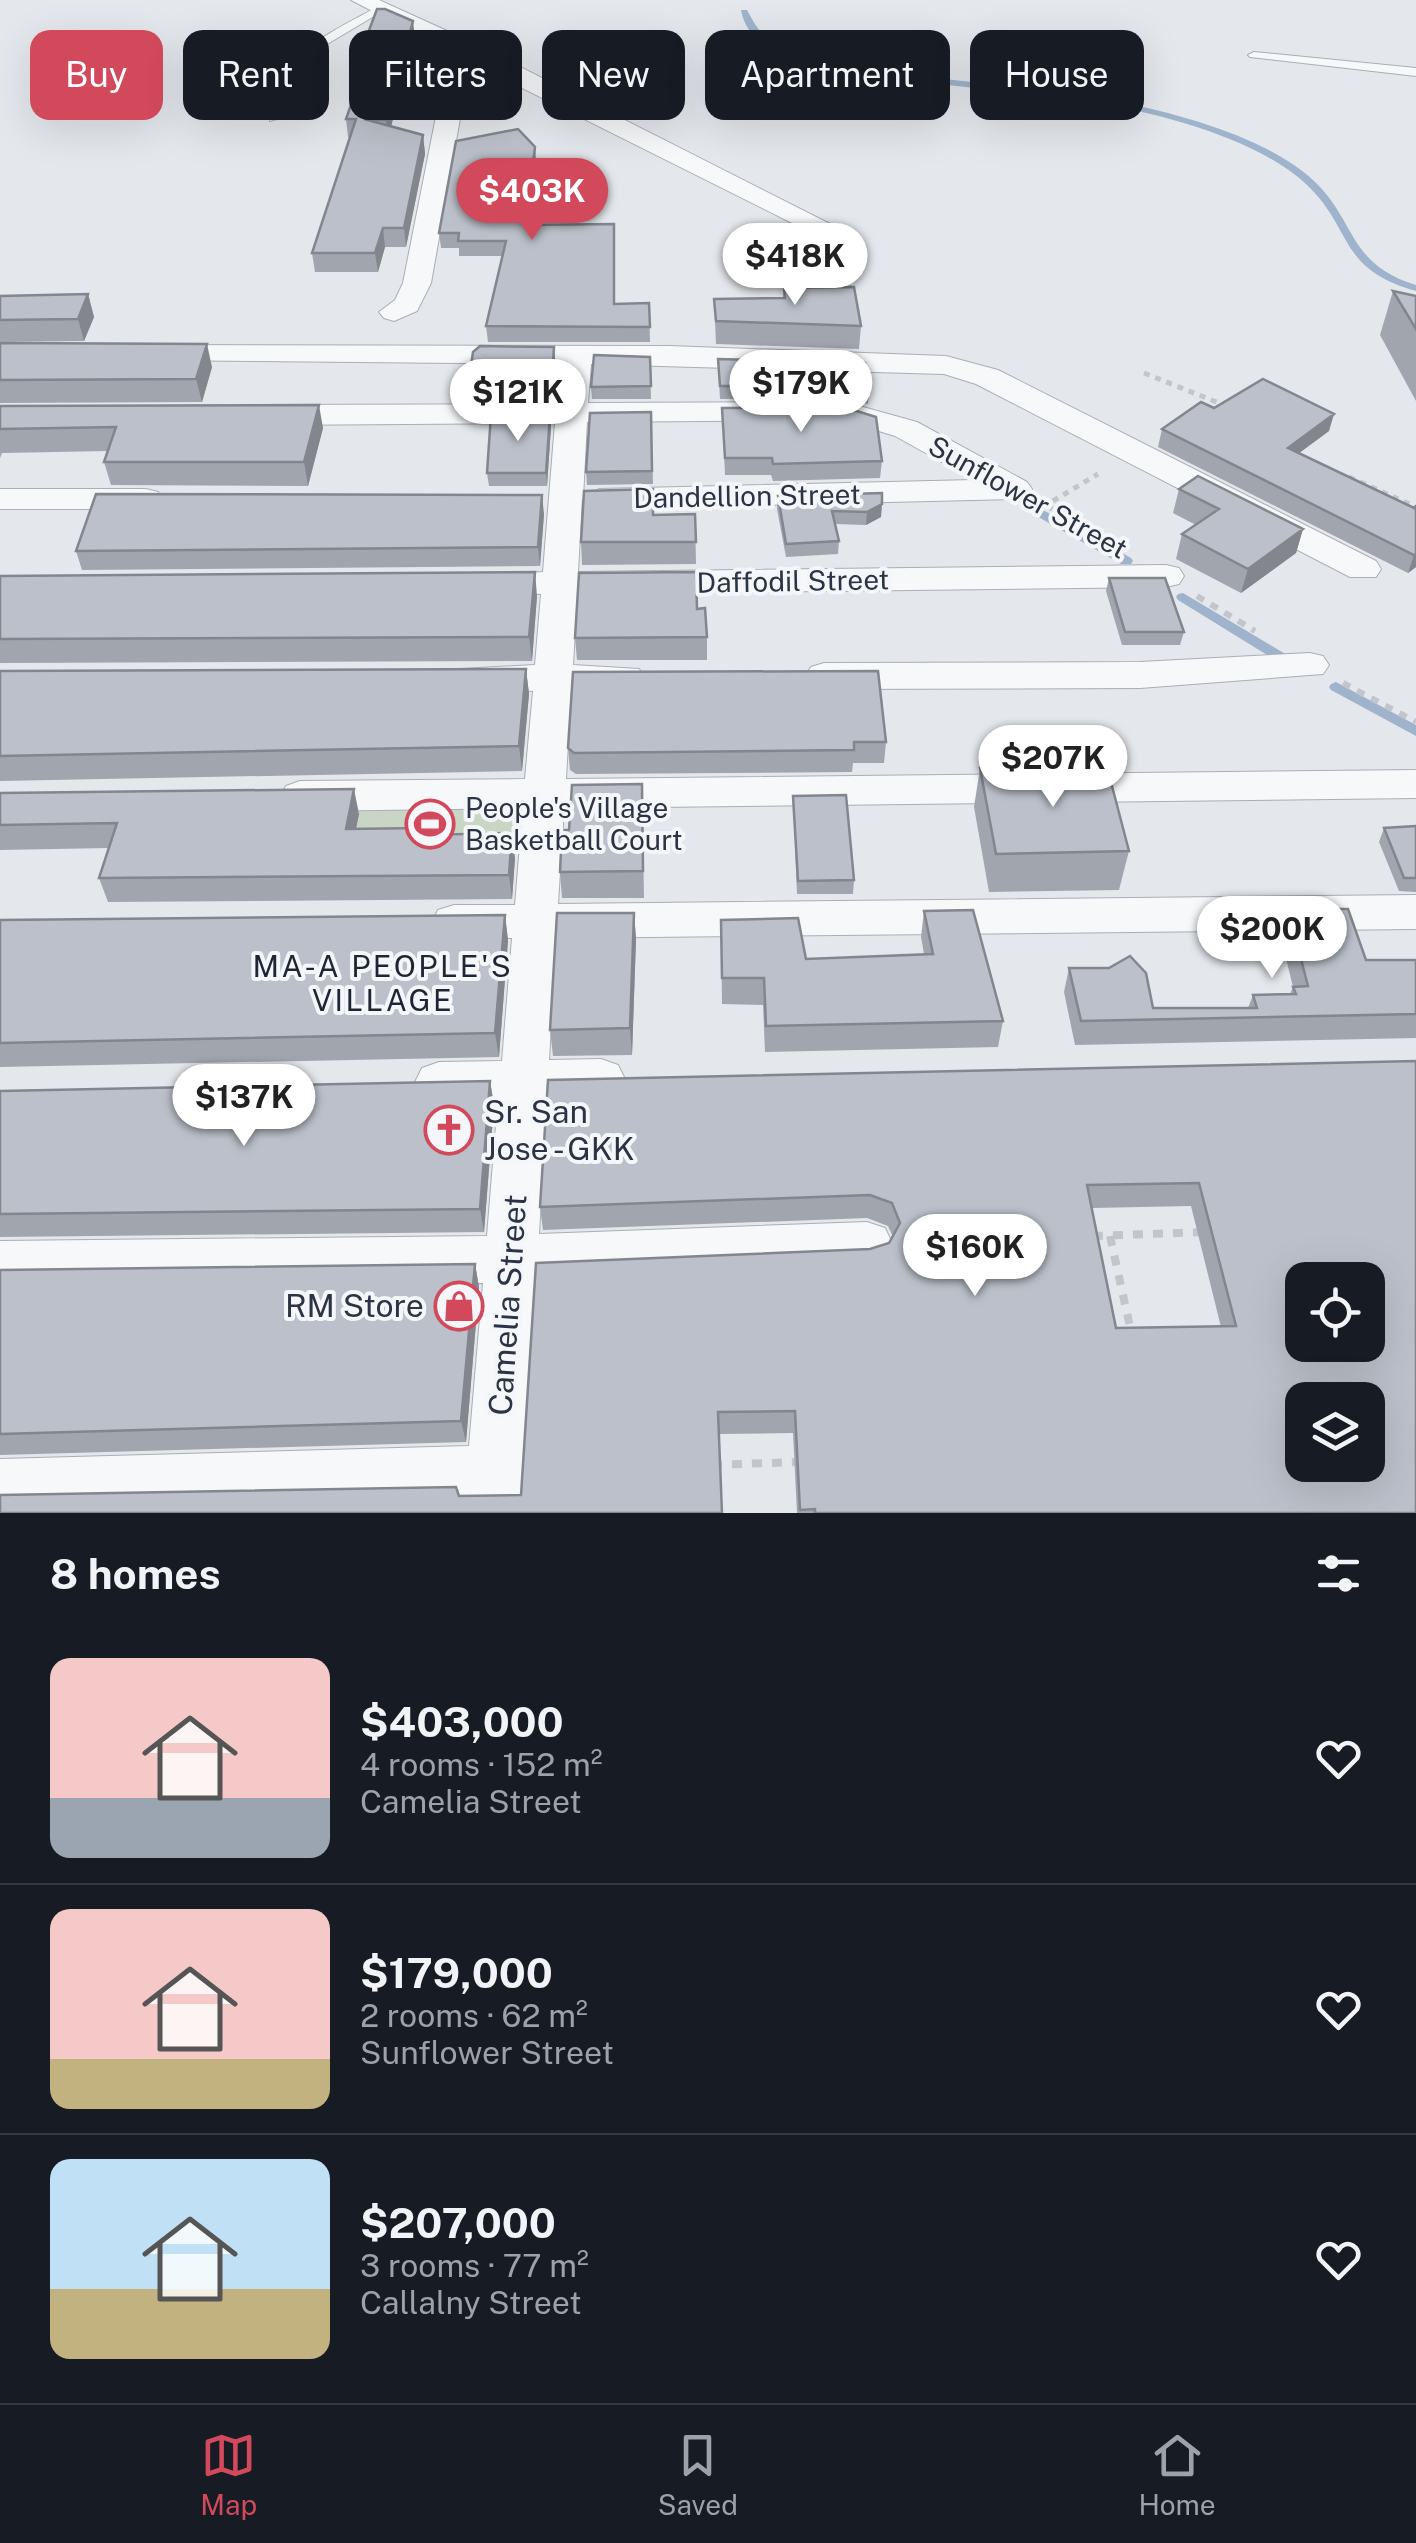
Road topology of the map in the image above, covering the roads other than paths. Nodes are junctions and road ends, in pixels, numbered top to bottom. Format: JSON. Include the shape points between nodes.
{"nodes":[{"id":1,"x":373,"y":3,"type":"edge"},
{"id":2,"x":428,"y":30,"type":"edge"},
{"id":3,"x":329,"y":36,"type":"edge"},
{"id":4,"x":1254,"y":55,"type":"dead end"},
{"id":5,"x":1416,"y":72,"type":"edge"},
{"id":6,"x":522,"y":76,"type":"edge"},
{"id":7,"x":447,"y":120,"type":"edge"},
{"id":8,"x":818,"y":224,"type":"dead end"},
{"id":9,"x":394,"y":312,"type":"dead end"},
{"id":10,"x":119,"y":354,"type":"edge"},
{"id":11,"x":576,"y":354,"type":"junction"},
{"id":12,"x":571,"y":414,"type":"junction"},
{"id":13,"x":234,"y":415,"type":"edge"},
{"id":14,"x":1015,"y":489,"type":"joint"},
{"id":15,"x":0,"y":499,"type":"edge"},
{"id":16,"x":175,"y":500,"type":"edge"},
{"id":17,"x":526,"y":500,"type":"edge"},
{"id":18,"x":565,"y":500,"type":"junction"},
{"id":19,"x":1363,"y":569,"type":"dead end"},
{"id":20,"x":1166,"y":576,"type":"edge"},
{"id":21,"x":459,"y":584,"type":"edge"},
{"id":22,"x":559,"y":584,"type":"junction"},
{"id":23,"x":1310,"y":665,"type":"road end"},
{"id":24,"x":670,"y":677,"type":"edge"},
{"id":25,"x":788,"y":677,"type":"edge"},
{"id":26,"x":434,"y":678,"type":"edge"},
{"id":27,"x":552,"y":678,"type":"junction"},
{"id":28,"x":1416,"y":784,"type":"edge"},
{"id":29,"x":544,"y":793,"type":"junction"},
{"id":30,"x":253,"y":796,"type":"edge"},
{"id":31,"x":1416,"y":912,"type":"edge"},
{"id":32,"x":416,"y":922,"type":"edge"},
{"id":33,"x":535,"y":922,"type":"junction"},
{"id":34,"x":642,"y":1078,"type":"edge"},
{"id":35,"x":523,"y":1080,"type":"junction"},
{"id":36,"x":388,"y":1083,"type":"edge"},
{"id":37,"x":867,"y":1245,"type":"edge"},
{"id":38,"x":511,"y":1259,"type":"junction"},
{"id":39,"x":0,"y":1265,"type":"edge"},
{"id":40,"x":0,"y":1488,"type":"edge"},
{"id":41,"x":494,"y":1494,"type":"edge"}],
"edges":[{"from":1,"to":2,"type":"street"},
{"from":1,"to":3,"type":"lane"},
{"from":4,"to":5,"type":"lane"},
{"from":6,"to":8,"type":"street"},
{"from":7,"to":9,"type":"street","via":[[417,283],[407,305]]},
{"from":10,"to":11,"type":"street"},
{"from":11,"to":12,"type":"street"},
{"from":11,"to":19,"type":"street","via":[[946,365],[986,378]]},
{"from":12,"to":13,"type":"street","name":"Sunflower Street"},
{"from":12,"to":14,"type":"street","name":"Sunflower Street","via":[[866,414]]},
{"from":12,"to":18,"type":"street"},
{"from":14,"to":18,"type":"street","name":"Dandellion Street"},
{"from":15,"to":16,"type":"street"},
{"from":17,"to":18,"type":"street","name":"Dandellion Street"},
{"from":18,"to":22,"type":"street"},
{"from":20,"to":22,"type":"street","name":"Daffodil Street"},
{"from":21,"to":22,"type":"street","name":"Daffodil Street"},
{"from":22,"to":27,"type":"street","name":"Camelia Street"},
{"from":23,"to":25,"type":"street","via":[[1140,675]]},
{"from":24,"to":27,"type":"street"},
{"from":26,"to":27,"type":"street"},
{"from":27,"to":29,"type":"street","name":"Camelia Street"},
{"from":28,"to":29,"type":"street"},
{"from":29,"to":30,"type":"street"},
{"from":29,"to":33,"type":"street","name":"Camelia Street"},
{"from":31,"to":33,"type":"street"},
{"from":32,"to":33,"type":"street"},
{"from":33,"to":35,"type":"street","name":"Camelia Street"},
{"from":34,"to":35,"type":"street"},
{"from":35,"to":36,"type":"street"},
{"from":35,"to":38,"type":"street","name":"Camelia Street"},
{"from":37,"to":38,"type":"street"},
{"from":38,"to":39,"type":"street"},
{"from":38,"to":41,"type":"street","name":"Camelia Street"},
{"from":40,"to":41,"type":"street"}]}
